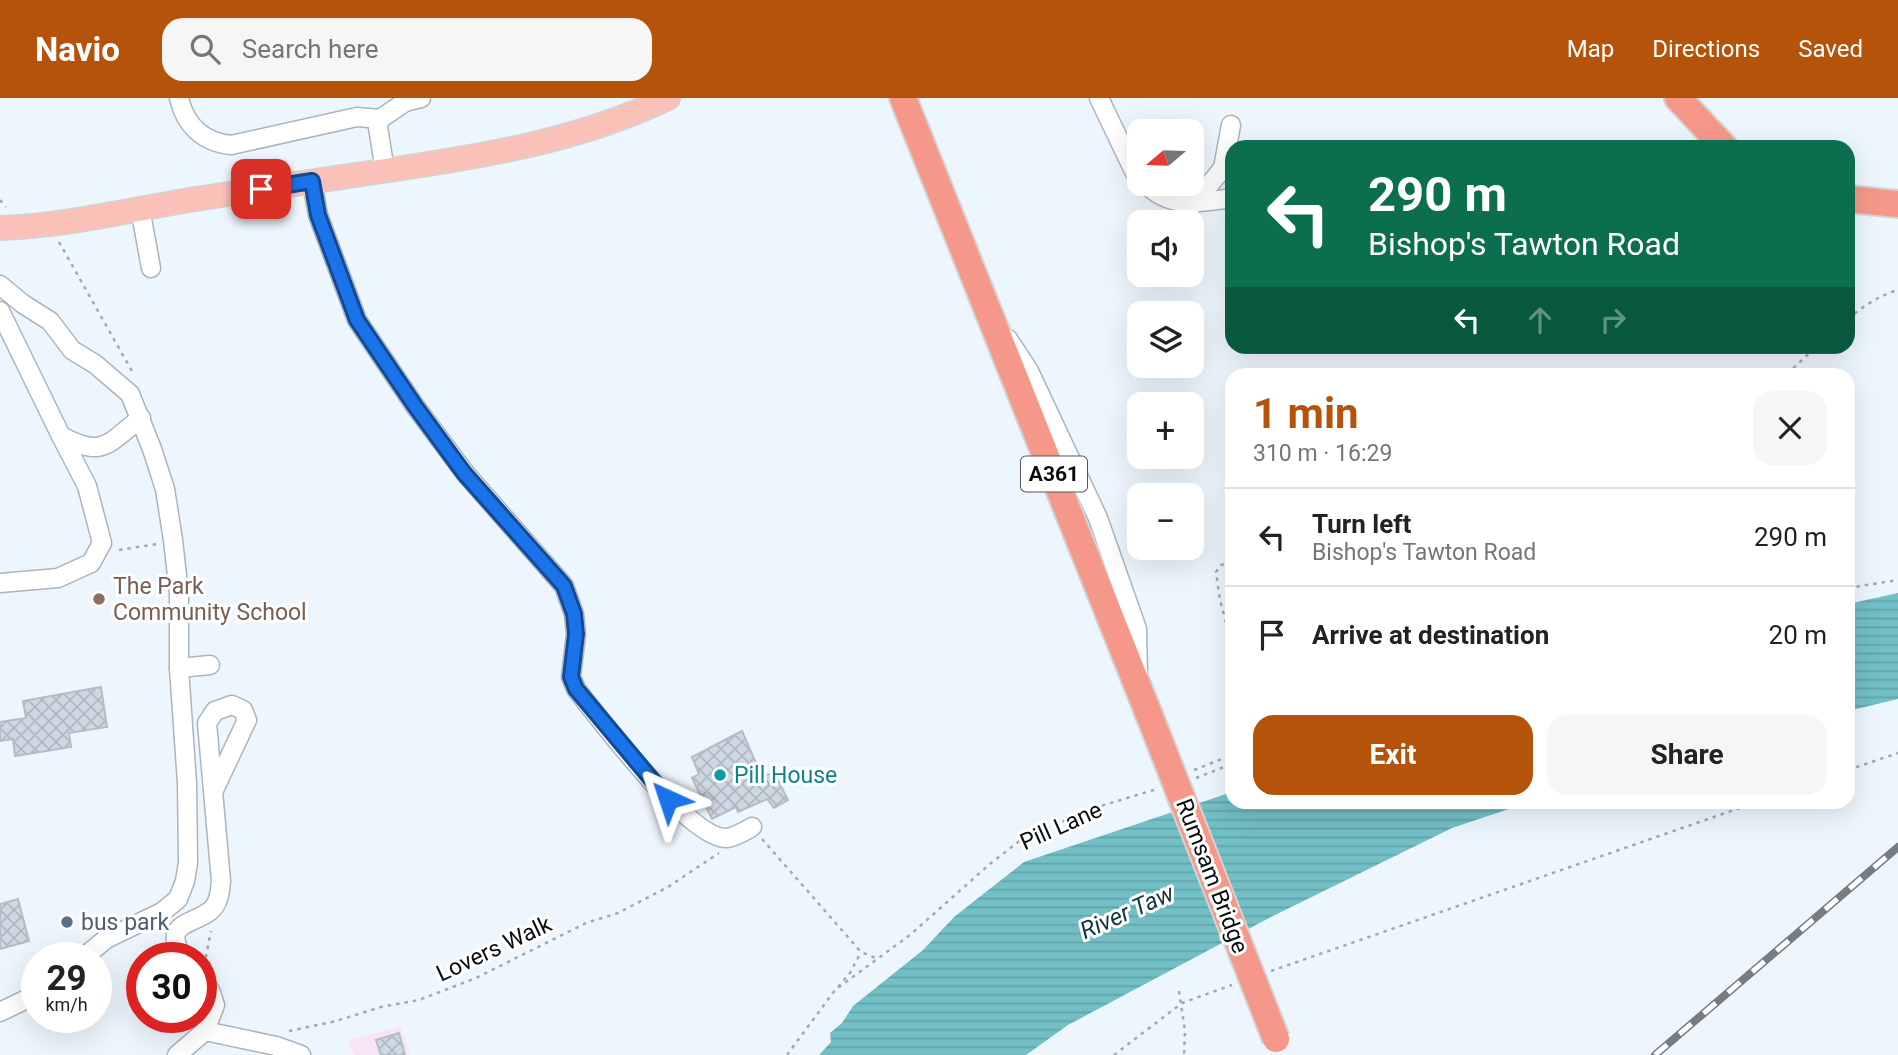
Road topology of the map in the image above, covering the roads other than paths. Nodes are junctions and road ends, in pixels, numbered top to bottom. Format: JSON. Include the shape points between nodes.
{"nodes":[{"id":1,"x":179,"y":98,"type":"edge"},
{"id":2,"x":421,"y":98,"type":"edge"},
{"id":3,"x":903,"y":98,"type":"edge"},
{"id":4,"x":1099,"y":98,"type":"edge"},
{"id":5,"x":1678,"y":98,"type":"edge"},
{"id":6,"x":662,"y":99,"type":"edge"},
{"id":7,"x":380,"y":120,"type":"junction"},
{"id":8,"x":1231,"y":125,"type":"dead end"},
{"id":9,"x":1228,"y":140,"type":"edge"},
{"id":10,"x":1717,"y":140,"type":"edge"},
{"id":11,"x":1127,"y":155,"type":"edge"},
{"id":12,"x":1225,"y":157,"type":"edge"},
{"id":13,"x":385,"y":171,"type":"junction"},
{"id":14,"x":312,"y":181,"type":"junction"},
{"id":15,"x":1166,"y":196,"type":"edge"},
{"id":16,"x":1225,"y":199,"type":"edge"},
{"id":17,"x":1855,"y":200,"type":"edge"},
{"id":18,"x":1194,"y":204,"type":"junction"},
{"id":19,"x":1898,"y":204,"type":"edge"},
{"id":20,"x":139,"y":208,"type":"junction"},
{"id":21,"x":0,"y":228,"type":"edge"},
{"id":22,"x":151,"y":268,"type":"dead end"},
{"id":23,"x":0,"y":285,"type":"edge"},
{"id":24,"x":0,"y":311,"type":"edge"},
{"id":25,"x":141,"y":418,"type":"junction"},
{"id":26,"x":61,"y":436,"type":"junction"},
{"id":27,"x":0,"y":583,"type":"edge"},
{"id":28,"x":210,"y":665,"type":"dead end"},
{"id":29,"x":179,"y":668,"type":"junction"},
{"id":30,"x":214,"y":790,"type":"dead end"},
{"id":31,"x":752,"y":827,"type":"road end"},
{"id":32,"x":102,"y":942,"type":"edge"},
{"id":33,"x":175,"y":942,"type":"edge"},
{"id":34,"x":21,"y":1002,"type":"edge"},
{"id":35,"x":0,"y":1012,"type":"edge"},
{"id":36,"x":203,"y":1033,"type":"edge"},
{"id":37,"x":214,"y":1033,"type":"edge"},
{"id":38,"x":1279,"y":1047,"type":"edge"},
{"id":39,"x":177,"y":1055,"type":"edge"},
{"id":40,"x":301,"y":1055,"type":"edge"}],
"edges":[{"from":1,"to":7,"type":"street","via":[[195,130],[221,144],[357,117]]},
{"from":2,"to":7,"type":"street","via":[[405,102]]},
{"from":3,"to":38,"type":"highway","name":"Rumsam Bridge","number":"A361","bridge":true},
{"from":4,"to":11,"type":"street"},
{"from":5,"to":10,"type":"highway"},
{"from":6,"to":13,"type":"main road","via":[[548,141]]},
{"from":7,"to":13,"type":"street"},
{"from":8,"to":9,"type":"street"},
{"from":12,"to":18,"type":"street","via":[[1223,168]]},
{"from":13,"to":14,"type":"main road"},
{"from":14,"to":20,"type":"main road"},
{"from":14,"to":31,"type":"street","via":[[318,215],[357,320],[464,473],[564,586],[574,614],[571,677],[576,689],[668,799],[699,826],[727,838]]},
{"from":15,"to":18,"type":"street"},
{"from":16,"to":18,"type":"street"},
{"from":17,"to":19,"type":"highway"},
{"from":20,"to":21,"type":"main road"},
{"from":20,"to":22,"type":"street"},
{"from":23,"to":25,"type":"street","via":[[50,321],[72,350],[130,394]]},
{"from":24,"to":26,"type":"street"},
{"from":25,"to":26,"type":"street","via":[[109,444],[96,448]]},
{"from":25,"to":29,"type":"street","via":[[165,489],[173,540]]},
{"from":26,"to":27,"type":"street","via":[[87,486],[103,543],[92,564],[58,578]]},
{"from":28,"to":29,"type":"street"},
{"from":29,"to":32,"type":"street","via":[[187,783],[185,881],[178,899],[162,912]]},
{"from":30,"to":33,"type":"street","via":[[219,897],[209,912],[179,928]]},
{"from":34,"to":35,"type":"street"},
{"from":36,"to":39,"type":"street"},
{"from":37,"to":40,"type":"street"}]}
